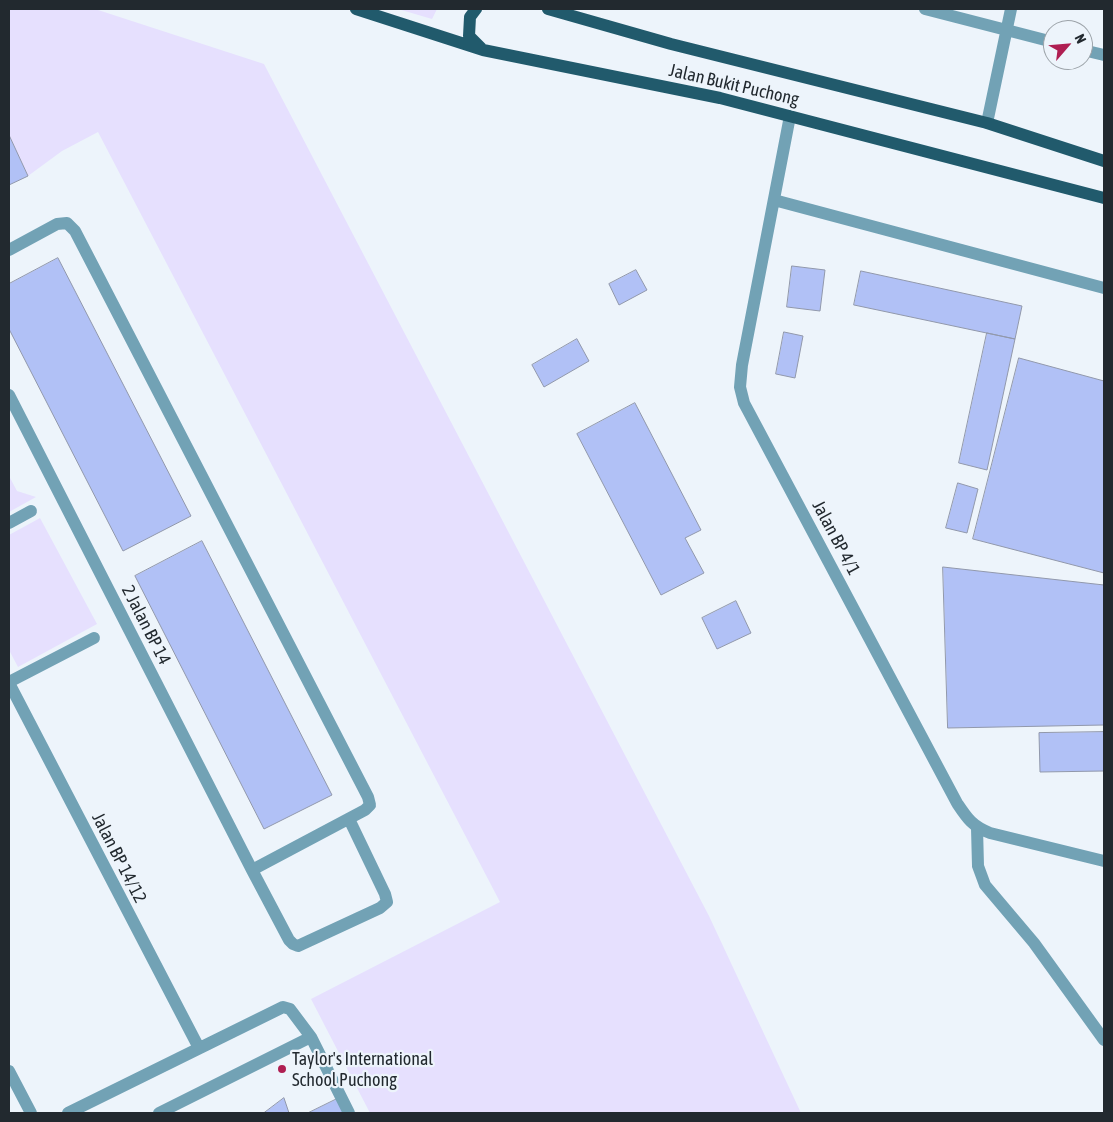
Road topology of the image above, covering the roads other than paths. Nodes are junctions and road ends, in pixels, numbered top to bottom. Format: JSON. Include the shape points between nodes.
{"nodes":[{"id":1,"x":356,"y":9,"type":"edge"},
{"id":2,"x":476,"y":9,"type":"edge"},
{"id":3,"x":548,"y":9,"type":"edge"},
{"id":4,"x":925,"y":9,"type":"edge"},
{"id":5,"x":1011,"y":9,"type":"edge"},
{"id":6,"x":1007,"y":30,"type":"junction"},
{"id":7,"x":1043,"y":39,"type":"edge"},
{"id":8,"x":483,"y":50,"type":"junction"},
{"id":9,"x":790,"y":116,"type":"junction"},
{"id":10,"x":987,"y":124,"type":"junction"},
{"id":11,"x":1104,"y":161,"type":"edge"},
{"id":12,"x":1104,"y":198,"type":"edge"},
{"id":13,"x":774,"y":200,"type":"junction"},
{"id":14,"x":9,"y":250,"type":"edge"},
{"id":15,"x":1104,"y":288,"type":"edge"},
{"id":16,"x":9,"y":395,"type":"edge"},
{"id":17,"x":31,"y":511,"type":"dead end"},
{"id":18,"x":9,"y":523,"type":"edge"},
{"id":19,"x":94,"y":638,"type":"dead end"},
{"id":20,"x":9,"y":683,"type":"edge"},
{"id":21,"x":349,"y":819,"type":"junction"},
{"id":22,"x":977,"y":828,"type":"junction"},
{"id":23,"x":1104,"y":862,"type":"edge"},
{"id":24,"x":252,"y":870,"type":"junction"},
{"id":25,"x":311,"y":1037,"type":"junction"},
{"id":26,"x":1104,"y":1040,"type":"edge"},
{"id":27,"x":199,"y":1048,"type":"junction"},
{"id":28,"x":9,"y":1071,"type":"edge"},
{"id":29,"x":31,"y":1113,"type":"edge"},
{"id":30,"x":68,"y":1113,"type":"edge"},
{"id":31,"x":159,"y":1113,"type":"edge"},
{"id":32,"x":349,"y":1113,"type":"edge"}],
"edges":[{"from":1,"to":8,"type":"main road","name":"Jalan Bukit Puchong"},
{"from":2,"to":8,"type":"main road","via":[[470,17],[470,36]]},
{"from":3,"to":10,"type":"main road","name":"Jalan Bukit Puchong","via":[[671,44]]},
{"from":4,"to":6,"type":"street"},
{"from":5,"to":6,"type":"street"},
{"from":6,"to":7,"type":"street"},
{"from":6,"to":10,"type":"street"},
{"from":8,"to":9,"type":"main road","name":"Jalan Bukit Puchong","via":[[720,98]]},
{"from":9,"to":12,"type":"main road","name":"Jalan Bukit Puchong"},
{"from":9,"to":13,"type":"street","name":"Jalan BP 4/1"},
{"from":10,"to":11,"type":"main road","name":"Jalan Bukit Puchong"},
{"from":13,"to":15,"type":"street"},
{"from":13,"to":22,"type":"street","name":"Jalan BP 4/1","via":[[742,365],[740,387],[744,403],[957,803]]},
{"from":14,"to":21,"type":"street","via":[[57,224],[67,223],[75,231],[368,797],[370,805]]},
{"from":16,"to":24,"type":"street","name":"2 Jalan BP 14"},
{"from":17,"to":18,"type":"street"},
{"from":19,"to":20,"type":"street"},
{"from":20,"to":27,"type":"street","name":"Jalan BP 14/12"},
{"from":21,"to":24,"type":"street"},
{"from":21,"to":24,"type":"street","name":"2 Jalan BP 14","via":[[385,894],[386,902],[380,908],[298,946],[289,940]]},
{"from":22,"to":23,"type":"street"},
{"from":22,"to":26,"type":"street","via":[[978,866],[985,885],[1034,943]]},
{"from":25,"to":27,"type":"street","via":[[290,1009],[283,1007]]},
{"from":25,"to":31,"type":"street"},
{"from":25,"to":32,"type":"street"},
{"from":27,"to":30,"type":"street"},
{"from":28,"to":29,"type":"street"}]}
